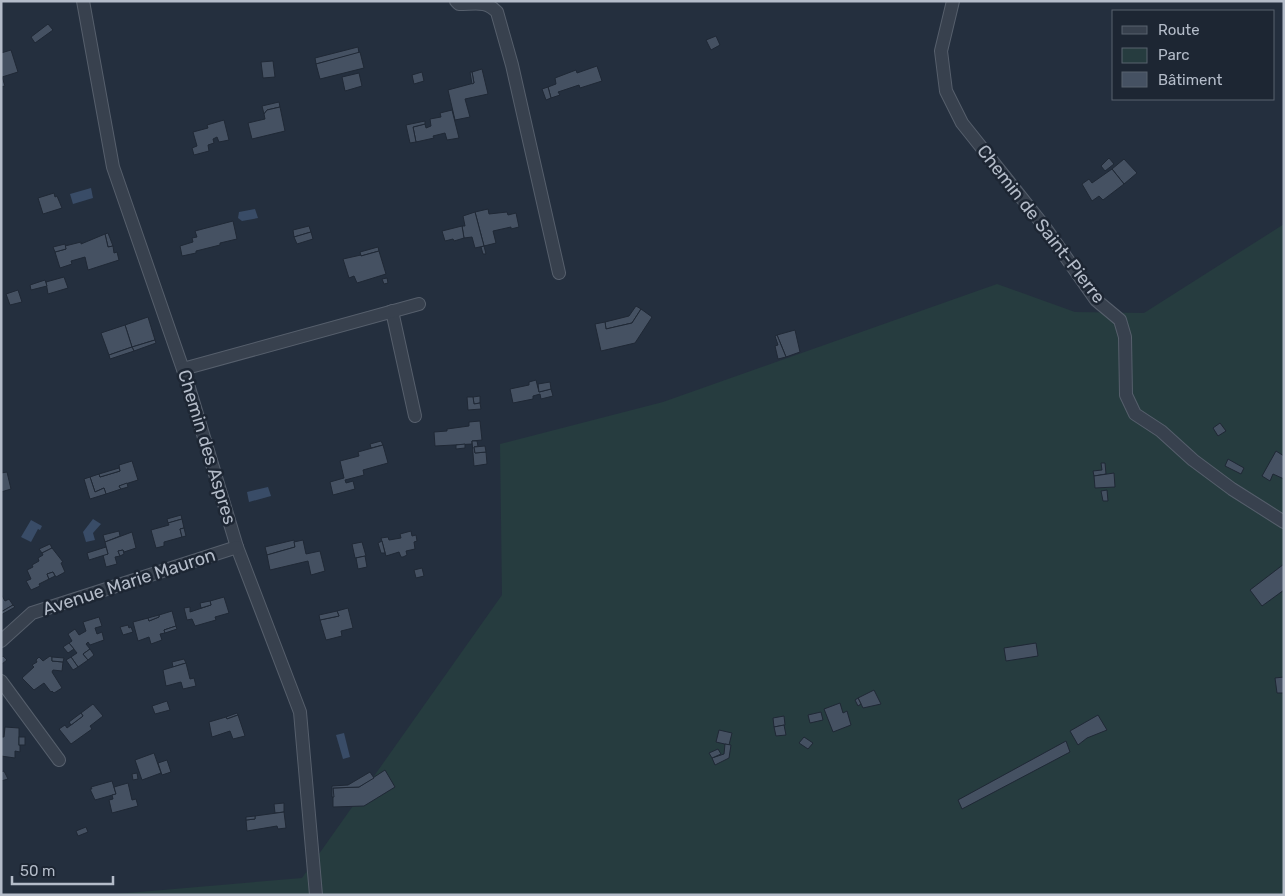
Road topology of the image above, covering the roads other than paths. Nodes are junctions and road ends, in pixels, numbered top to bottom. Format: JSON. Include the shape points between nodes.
{"nodes":[{"id":1,"x":83,"y":1,"type":"edge"},
{"id":2,"x":456,"y":1,"type":"edge"},
{"id":3,"x":953,"y":1,"type":"edge"},
{"id":4,"x":559,"y":273,"type":"dead end"},
{"id":5,"x":419,"y":304,"type":"dead end"},
{"id":6,"x":392,"y":312,"type":"junction"},
{"id":7,"x":184,"y":369,"type":"junction"},
{"id":8,"x":415,"y":416,"type":"dead end"},
{"id":9,"x":1284,"y":522,"type":"edge"},
{"id":10,"x":237,"y":547,"type":"junction"},
{"id":11,"x":1,"y":641,"type":"edge"},
{"id":12,"x":1,"y":681,"type":"edge"},
{"id":13,"x":59,"y":760,"type":"dead end"},
{"id":14,"x":316,"y":895,"type":"edge"}],
"edges":[{"from":1,"to":7,"type":"street","name":"Chemin des Aspres","via":[[113,167]]},
{"from":2,"to":4,"type":"street","via":[[459,4],[486,2],[497,12]]},
{"from":3,"to":9,"type":"street","name":"Chemin de Saint-Pierre","via":[[941,51],[946,91],[962,123],[1044,226],[1096,300],[1120,320],[1125,337],[1126,395],[1135,414],[1161,431],[1201,466]]},
{"from":5,"to":6,"type":"street"},
{"from":6,"to":7,"type":"street"},
{"from":6,"to":8,"type":"street"},
{"from":7,"to":10,"type":"street","name":"Chemin des Aspres"},
{"from":10,"to":11,"type":"street","name":"Avenue Marie Mauron","via":[[32,613]]},
{"from":10,"to":14,"type":"street","name":"Chemin des Aspres","via":[[300,712]]},
{"from":12,"to":13,"type":"street"}]}
